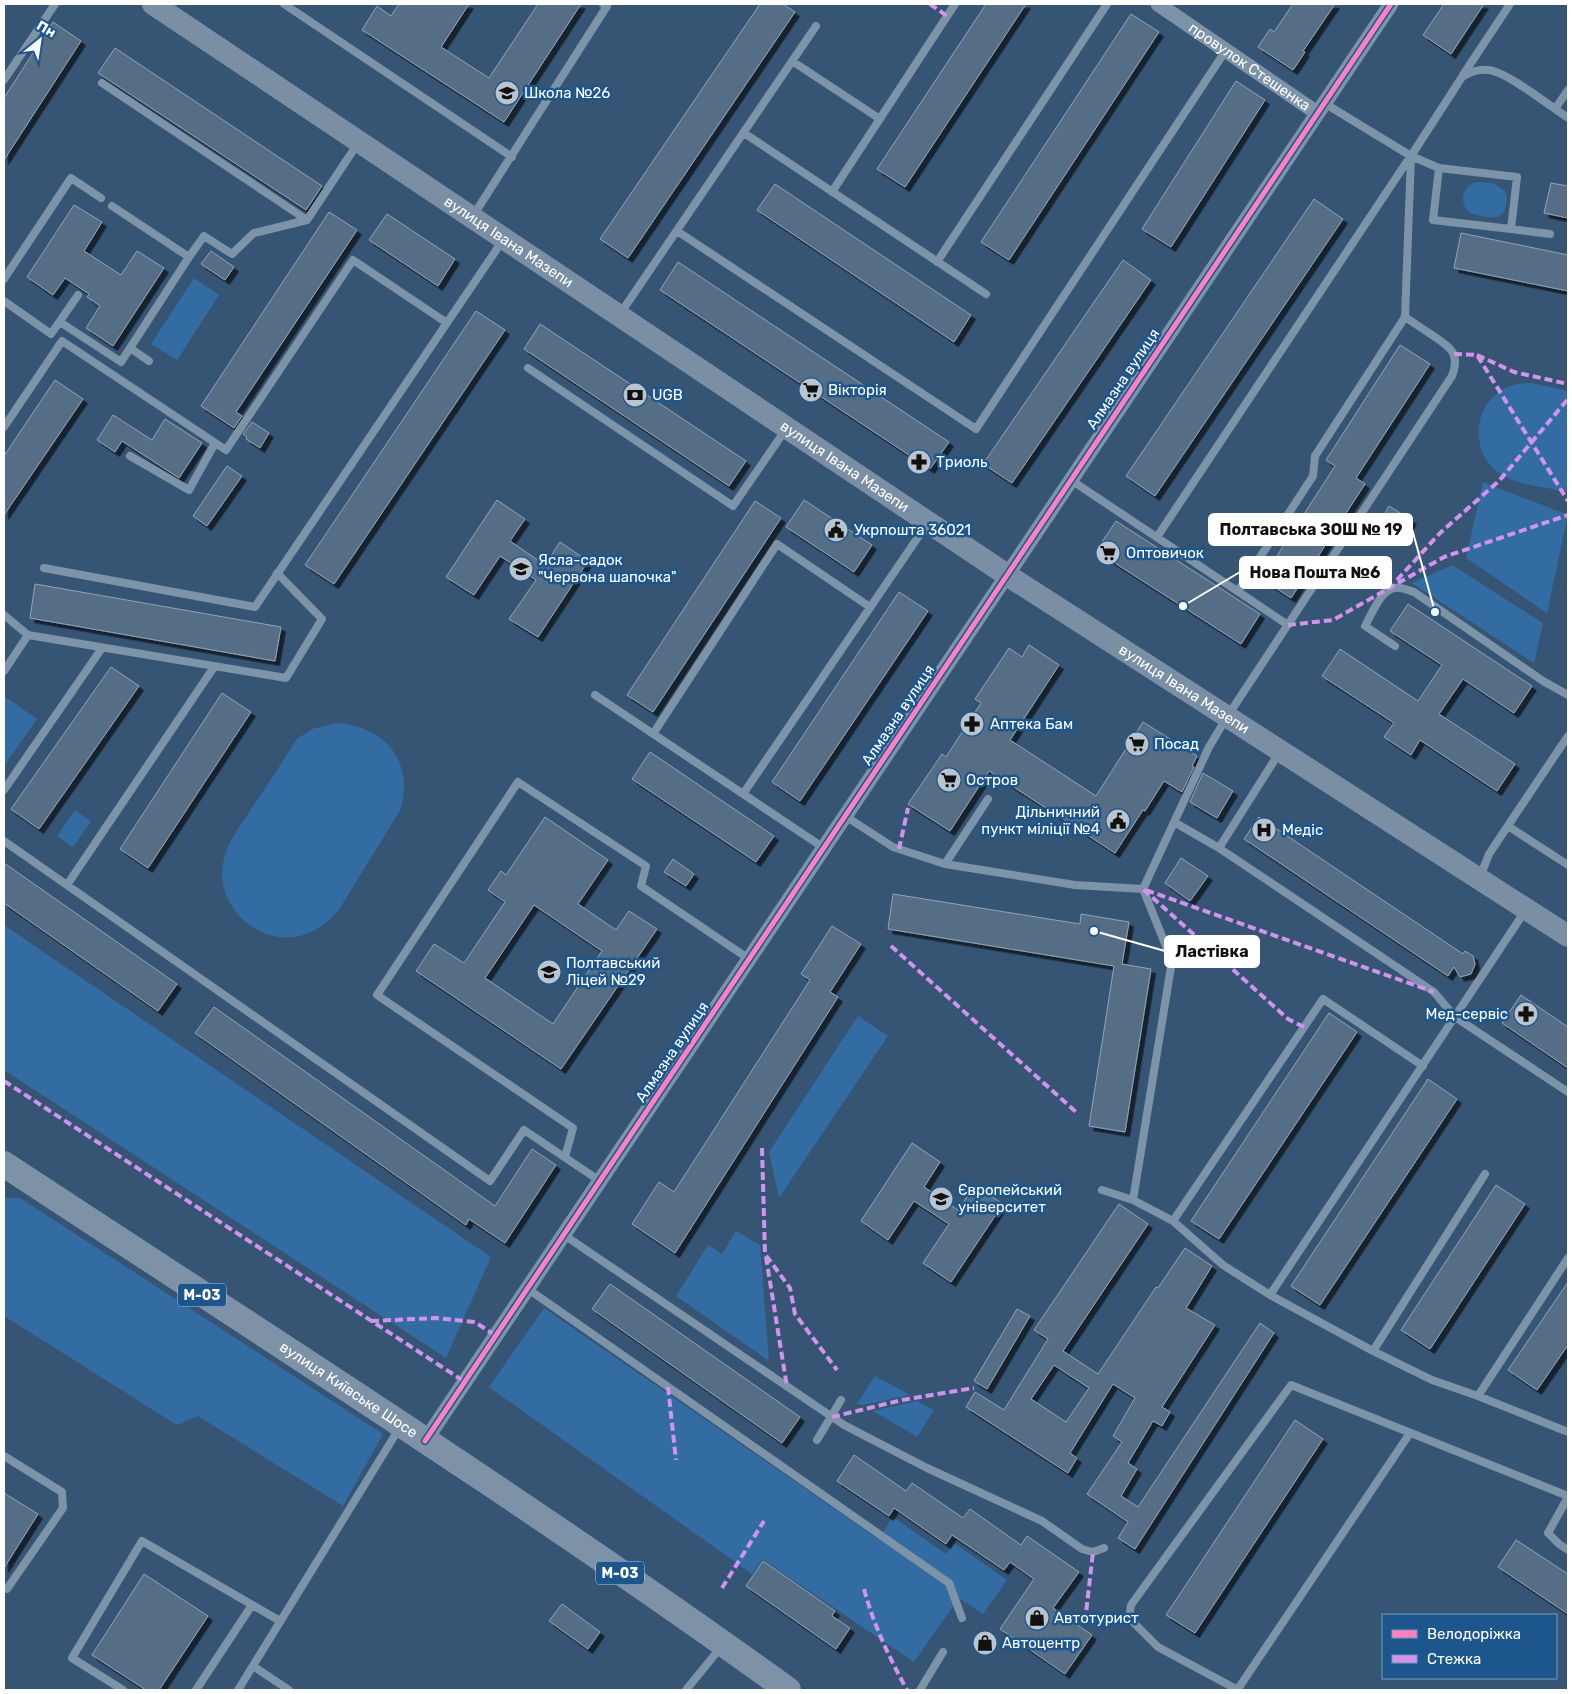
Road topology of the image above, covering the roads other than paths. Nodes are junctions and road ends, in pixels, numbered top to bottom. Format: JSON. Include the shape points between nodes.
{"nodes":[{"id":1,"x":55,"y":4,"type":"edge"},
{"id":2,"x":153,"y":4,"type":"edge"},
{"id":3,"x":284,"y":4,"type":"edge"},
{"id":4,"x":604,"y":4,"type":"edge"},
{"id":5,"x":955,"y":4,"type":"edge"},
{"id":6,"x":1107,"y":4,"type":"edge"},
{"id":7,"x":1158,"y":4,"type":"edge"},
{"id":8,"x":1390,"y":4,"type":"edge"},
{"id":9,"x":1510,"y":4,"type":"edge"},
{"id":10,"x":816,"y":26,"type":"dead end"},
{"id":11,"x":1226,"y":50,"type":"junction"},
{"id":12,"x":792,"y":61,"type":"junction"},
{"id":13,"x":1462,"y":77,"type":"junction"},
{"id":14,"x":4,"y":80,"type":"edge"},
{"id":15,"x":102,"y":83,"type":"dead end"},
{"id":16,"x":1568,"y":90,"type":"edge"},
{"id":17,"x":1320,"y":108,"type":"junction"},
{"id":18,"x":1555,"y":109,"type":"junction"},
{"id":19,"x":1568,"y":118,"type":"edge"},
{"id":20,"x":880,"y":119,"type":"junction"},
{"id":21,"x":744,"y":132,"type":"junction"},
{"id":22,"x":359,"y":142,"type":"junction"},
{"id":23,"x":1411,"y":156,"type":"junction"},
{"id":24,"x":512,"y":157,"type":"junction"},
{"id":25,"x":1439,"y":168,"type":"junction"},
{"id":26,"x":832,"y":192,"type":"junction"},
{"id":27,"x":101,"y":198,"type":"dead end"},
{"id":28,"x":112,"y":206,"type":"dead end"},
{"id":29,"x":472,"y":217,"type":"junction"},
{"id":30,"x":308,"y":220,"type":"junction"},
{"id":31,"x":1511,"y":229,"type":"junction"},
{"id":32,"x":677,"y":231,"type":"junction"},
{"id":33,"x":1550,"y":234,"type":"dead end"},
{"id":34,"x":504,"y":239,"type":"junction"},
{"id":35,"x":189,"y":257,"type":"junction"},
{"id":36,"x":937,"y":262,"type":"junction"},
{"id":37,"x":4,"y":279,"type":"edge"},
{"id":38,"x":986,"y":294,"type":"dead end"},
{"id":39,"x":78,"y":295,"type":"dead end"},
{"id":40,"x":4,"y":301,"type":"edge"},
{"id":41,"x":619,"y":316,"type":"junction"},
{"id":42,"x":1405,"y":317,"type":"junction"},
{"id":43,"x":60,"y":322,"type":"junction"},
{"id":44,"x":447,"y":323,"type":"junction"},
{"id":45,"x":51,"y":334,"type":"junction"},
{"id":46,"x":62,"y":341,"type":"junction"},
{"id":47,"x":130,"y":348,"type":"junction"},
{"id":48,"x":149,"y":361,"type":"dead end"},
{"id":49,"x":528,"y":368,"type":"dead end"},
{"id":50,"x":4,"y":427,"type":"edge"},
{"id":51,"x":787,"y":427,"type":"junction"},
{"id":52,"x":215,"y":442,"type":"junction"},
{"id":53,"x":130,"y":456,"type":"dead end"},
{"id":54,"x":1071,"y":480,"type":"junction"},
{"id":55,"x":928,"y":522,"type":"junction"},
{"id":56,"x":1157,"y":537,"type":"junction"},
{"id":57,"x":44,"y":568,"type":"dead end"},
{"id":58,"x":277,"y":573,"type":"junction"},
{"id":59,"x":1007,"y":575,"type":"junction"},
{"id":60,"x":1238,"y":592,"type":"junction"},
{"id":61,"x":870,"y":607,"type":"junction"},
{"id":62,"x":4,"y":616,"type":"edge"},
{"id":63,"x":1288,"y":625,"type":"junction"},
{"id":64,"x":28,"y":635,"type":"junction"},
{"id":65,"x":1395,"y":646,"type":"dead end"},
{"id":66,"x":102,"y":648,"type":"junction"},
{"id":67,"x":214,"y":667,"type":"junction"},
{"id":68,"x":4,"y":671,"type":"edge"},
{"id":69,"x":595,"y":694,"type":"dead end"},
{"id":70,"x":1568,"y":695,"type":"edge"},
{"id":71,"x":1227,"y":717,"type":"junction"},
{"id":72,"x":653,"y":734,"type":"junction"},
{"id":73,"x":1568,"y":736,"type":"edge"},
{"id":74,"x":1280,"y":751,"type":"junction"},
{"id":75,"x":4,"y":790,"type":"edge"},
{"id":76,"x":743,"y":794,"type":"junction"},
{"id":77,"x":988,"y":799,"type":"dead end"},
{"id":78,"x":845,"y":816,"type":"junction"},
{"id":79,"x":1174,"y":822,"type":"junction"},
{"id":80,"x":1508,"y":826,"type":"junction"},
{"id":81,"x":4,"y":841,"type":"edge"},
{"id":82,"x":824,"y":848,"type":"junction"},
{"id":83,"x":1219,"y":848,"type":"junction"},
{"id":84,"x":946,"y":864,"type":"junction"},
{"id":85,"x":1568,"y":866,"type":"edge"},
{"id":86,"x":1479,"y":879,"type":"junction"},
{"id":87,"x":66,"y":885,"type":"junction"},
{"id":88,"x":1143,"y":889,"type":"junction"},
{"id":89,"x":1526,"y":909,"type":"junction"},
{"id":90,"x":1568,"y":936,"type":"edge"},
{"id":91,"x":749,"y":959,"type":"junction"},
{"id":92,"x":1455,"y":1017,"type":"junction"},
{"id":93,"x":1423,"y":1066,"type":"junction"},
{"id":94,"x":1568,"y":1092,"type":"edge"},
{"id":95,"x":565,"y":1157,"type":"junction"},
{"id":96,"x":4,"y":1164,"type":"edge"},
{"id":97,"x":1486,"y":1174,"type":"dead end"},
{"id":98,"x":600,"y":1181,"type":"junction"},
{"id":99,"x":1102,"y":1190,"type":"dead end"},
{"id":100,"x":1133,"y":1200,"type":"junction"},
{"id":101,"x":1173,"y":1221,"type":"junction"},
{"id":102,"x":564,"y":1234,"type":"junction"},
{"id":103,"x":1568,"y":1258,"type":"edge"},
{"id":104,"x":528,"y":1289,"type":"junction"},
{"id":105,"x":1270,"y":1295,"type":"junction"},
{"id":106,"x":1373,"y":1350,"type":"junction"},
{"id":107,"x":1478,"y":1396,"type":"junction"},
{"id":108,"x":841,"y":1400,"type":"dead end"},
{"id":109,"x":832,"y":1417,"type":"junction"},
{"id":110,"x":401,"y":1425,"type":"junction"},
{"id":111,"x":1568,"y":1432,"type":"edge"},
{"id":112,"x":1410,"y":1433,"type":"junction"},
{"id":113,"x":817,"y":1440,"type":"dead end"},
{"id":114,"x":425,"y":1441,"type":"junction"},
{"id":115,"x":4,"y":1456,"type":"edge"},
{"id":116,"x":1568,"y":1497,"type":"edge"},
{"id":117,"x":1104,"y":1548,"type":"dead end"},
{"id":118,"x":1568,"y":1550,"type":"edge"},
{"id":119,"x":4,"y":1588,"type":"edge"},
{"id":120,"x":252,"y":1605,"type":"junction"},
{"id":121,"x":962,"y":1618,"type":"dead end"},
{"id":122,"x":280,"y":1621,"type":"junction"},
{"id":123,"x":724,"y":1644,"type":"junction"},
{"id":124,"x":943,"y":1652,"type":"dead end"},
{"id":125,"x":253,"y":1666,"type":"junction"},
{"id":126,"x":123,"y":1690,"type":"edge"},
{"id":127,"x":196,"y":1690,"type":"edge"},
{"id":128,"x":238,"y":1690,"type":"edge"},
{"id":129,"x":289,"y":1690,"type":"edge"},
{"id":130,"x":686,"y":1690,"type":"edge"},
{"id":131,"x":788,"y":1690,"type":"edge"},
{"id":132,"x":920,"y":1690,"type":"edge"},
{"id":133,"x":1238,"y":1690,"type":"edge"}],
"edges":[{"from":1,"to":14,"type":"lane"},
{"from":2,"to":22,"type":"main road","name":"вулиця Івана Мазепи"},
{"from":3,"to":24,"type":"lane"},
{"from":4,"to":24,"type":"lane","via":[[607,6]]},
{"from":5,"to":20,"type":"lane"},
{"from":6,"to":36,"type":"lane"},
{"from":7,"to":11,"type":"street","name":"провулок Стешенка"},
{"from":8,"to":17,"type":"street","name":"Алмазна вулиця"},
{"from":9,"to":13,"type":"lane"},
{"from":10,"to":12,"type":"lane"},
{"from":11,"to":17,"type":"street","name":"провулок Стешенка"},
{"from":11,"to":32,"type":"lane","via":[[976,429]]},
{"from":12,"to":20,"type":"lane"},
{"from":12,"to":21,"type":"lane"},
{"from":13,"to":18,"type":"lane","via":[[1475,70],[1490,70],[1504,75]]},
{"from":13,"to":23,"type":"lane"},
{"from":15,"to":30,"type":"lane"},
{"from":16,"to":18,"type":"lane"},
{"from":17,"to":23,"type":"lane"},
{"from":17,"to":54,"type":"street","name":"Алмазна вулиця"},
{"from":18,"to":19,"type":"lane"},
{"from":20,"to":26,"type":"lane"},
{"from":21,"to":26,"type":"lane"},
{"from":21,"to":32,"type":"lane"},
{"from":22,"to":29,"type":"main road","name":"вулиця Івана Мазепи"},
{"from":22,"to":30,"type":"lane"},
{"from":23,"to":25,"type":"lane"},
{"from":23,"to":42,"type":"lane"},
{"from":23,"to":56,"type":"lane"},
{"from":24,"to":29,"type":"lane"},
{"from":25,"to":31,"type":"lane","via":[[1517,177]]},
{"from":25,"to":31,"type":"lane","via":[[1433,220]]},
{"from":26,"to":36,"type":"lane"},
{"from":27,"to":37,"type":"lane","via":[[71,178]]},
{"from":28,"to":35,"type":"lane"},
{"from":29,"to":34,"type":"main road","name":"вулиця Івана Мазепи"},
{"from":30,"to":35,"type":"lane","via":[[254,233],[232,254],[204,236]]},
{"from":31,"to":33,"type":"lane"},
{"from":32,"to":41,"type":"lane"},
{"from":34,"to":41,"type":"main road","name":"вулиця Івана Мазепи"},
{"from":34,"to":44,"type":"lane"},
{"from":35,"to":47,"type":"lane"},
{"from":36,"to":38,"type":"lane"},
{"from":39,"to":43,"type":"lane"},
{"from":40,"to":45,"type":"lane"},
{"from":41,"to":51,"type":"main road","name":"вулиця Івана Мазепи"},
{"from":42,"to":60,"type":"lane","via":[[1315,456],[1313,476]]},
{"from":42,"to":63,"type":"lane","via":[[1449,346],[1456,366]]},
{"from":43,"to":45,"type":"lane"},
{"from":43,"to":47,"type":"lane","via":[[121,362]]},
{"from":44,"to":52,"type":"lane","via":[[353,260],[226,450]]},
{"from":44,"to":58,"type":"lane"},
{"from":45,"to":46,"type":"lane"},
{"from":46,"to":50,"type":"lane"},
{"from":46,"to":52,"type":"lane"},
{"from":47,"to":48,"type":"lane"},
{"from":49,"to":51,"type":"lane","via":[[733,506]]},
{"from":51,"to":55,"type":"main road","name":"вулиця Івана Мазепи"},
{"from":52,"to":53,"type":"lane","via":[[189,490]]},
{"from":54,"to":56,"type":"lane"},
{"from":54,"to":59,"type":"street","name":"Алмазна вулиця"},
{"from":55,"to":59,"type":"main road","name":"вулиця Івана Мазепи"},
{"from":55,"to":61,"type":"lane"},
{"from":56,"to":60,"type":"lane"},
{"from":57,"to":58,"type":"lane","via":[[255,607]]},
{"from":58,"to":67,"type":"lane","via":[[322,619],[286,678]]},
{"from":59,"to":71,"type":"main road","name":"вулиця Івана Мазепи"},
{"from":59,"to":78,"type":"street","name":"Алмазна вулиця"},
{"from":60,"to":63,"type":"lane"},
{"from":61,"to":72,"type":"lane","via":[[777,544]]},
{"from":61,"to":76,"type":"lane"},
{"from":62,"to":64,"type":"lane"},
{"from":63,"to":71,"type":"lane"},
{"from":64,"to":66,"type":"lane"},
{"from":64,"to":68,"type":"lane"},
{"from":65,"to":70,"type":"lane","via":[[1365,626],[1386,593],[1394,588],[1403,588],[1414,592]]},
{"from":66,"to":67,"type":"lane"},
{"from":66,"to":75,"type":"lane"},
{"from":67,"to":87,"type":"lane"},
{"from":69,"to":72,"type":"lane"},
{"from":71,"to":74,"type":"main road","name":"вулиця Івана Мазепи"},
{"from":71,"to":79,"type":"lane","via":[[1209,747]]},
{"from":72,"to":76,"type":"lane"},
{"from":73,"to":80,"type":"lane"},
{"from":74,"to":83,"type":"lane"},
{"from":74,"to":86,"type":"main road","name":"вулиця Івана Мазепи"},
{"from":76,"to":82,"type":"lane"},
{"from":77,"to":84,"type":"lane"},
{"from":78,"to":82,"type":"street","name":"Алмазна вулиця"},
{"from":78,"to":84,"type":"lane","via":[[892,847]]},
{"from":79,"to":83,"type":"lane"},
{"from":79,"to":88,"type":"lane"},
{"from":80,"to":85,"type":"lane"},
{"from":80,"to":86,"type":"lane","via":[[1489,854]]},
{"from":81,"to":87,"type":"lane"},
{"from":82,"to":91,"type":"street","name":"Алмазна вулиця"},
{"from":83,"to":92,"type":"lane","via":[[1434,992]]},
{"from":84,"to":88,"type":"lane","via":[[1075,885]]},
{"from":86,"to":89,"type":"main road","name":"вулиця Івана Мазепи"},
{"from":87,"to":95,"type":"lane","via":[[490,1181],[524,1130]]},
{"from":88,"to":100,"type":"lane","via":[[1172,961]]},
{"from":89,"to":90,"type":"main road","name":"вулиця Івана Мазепи"},
{"from":89,"to":92,"type":"lane"},
{"from":91,"to":95,"type":"lane","via":[[641,886],[646,866],[518,782],[377,995],[573,1128]]},
{"from":91,"to":98,"type":"street","name":"Алмазна вулиця"},
{"from":92,"to":93,"type":"lane"},
{"from":92,"to":94,"type":"lane"},
{"from":93,"to":101,"type":"lane","via":[[1323,999]]},
{"from":93,"to":105,"type":"lane"},
{"from":95,"to":98,"type":"lane"},
{"from":96,"to":110,"type":"highway","name":"вулиця Київське Шосе","number":"М-03"},
{"from":97,"to":106,"type":"lane"},
{"from":98,"to":102,"type":"street","name":"Алмазна вулиця"},
{"from":99,"to":100,"type":"lane"},
{"from":100,"to":101,"type":"lane"},
{"from":101,"to":105,"type":"lane","via":[[1223,1265]]},
{"from":102,"to":104,"type":"street","name":"Алмазна вулиця"},
{"from":102,"to":109,"type":"lane"},
{"from":103,"to":107,"type":"lane"},
{"from":104,"to":114,"type":"street","name":"Алмазна вулиця"},
{"from":104,"to":121,"type":"lane","via":[[949,1583]]},
{"from":105,"to":106,"type":"lane"},
{"from":106,"to":107,"type":"lane","via":[[1432,1380]]},
{"from":107,"to":111,"type":"lane"},
{"from":108,"to":109,"type":"lane"},
{"from":109,"to":113,"type":"lane"},
{"from":109,"to":117,"type":"lane","via":[[927,1468],[1042,1521],[1082,1549],[1093,1552]]},
{"from":110,"to":114,"type":"highway","name":"вулиця Київське Шосе","number":"М-03"},
{"from":110,"to":122,"type":"lane"},
{"from":112,"to":116,"type":"lane"},
{"from":112,"to":133,"type":"lane"},
{"from":112,"to":133,"type":"lane","via":[[1291,1385],[1130,1605],[1129,1618],[1158,1648]]},
{"from":114,"to":123,"type":"highway","name":"вулиця Київське Шосе","number":"М-03"},
{"from":115,"to":119,"type":"lane","via":[[62,1492],[63,1508],[6,1590]]},
{"from":116,"to":118,"type":"lane","via":[[1548,1533]]},
{"from":120,"to":122,"type":"lane"},
{"from":120,"to":126,"type":"lane","via":[[142,1542],[72,1658]]},
{"from":120,"to":127,"type":"lane"},
{"from":122,"to":125,"type":"lane"},
{"from":123,"to":130,"type":"lane"},
{"from":123,"to":131,"type":"highway","name":"вулиця Київське Шосе","number":"М-03"},
{"from":124,"to":132,"type":"lane"},
{"from":125,"to":128,"type":"lane"},
{"from":125,"to":129,"type":"lane"}]}
